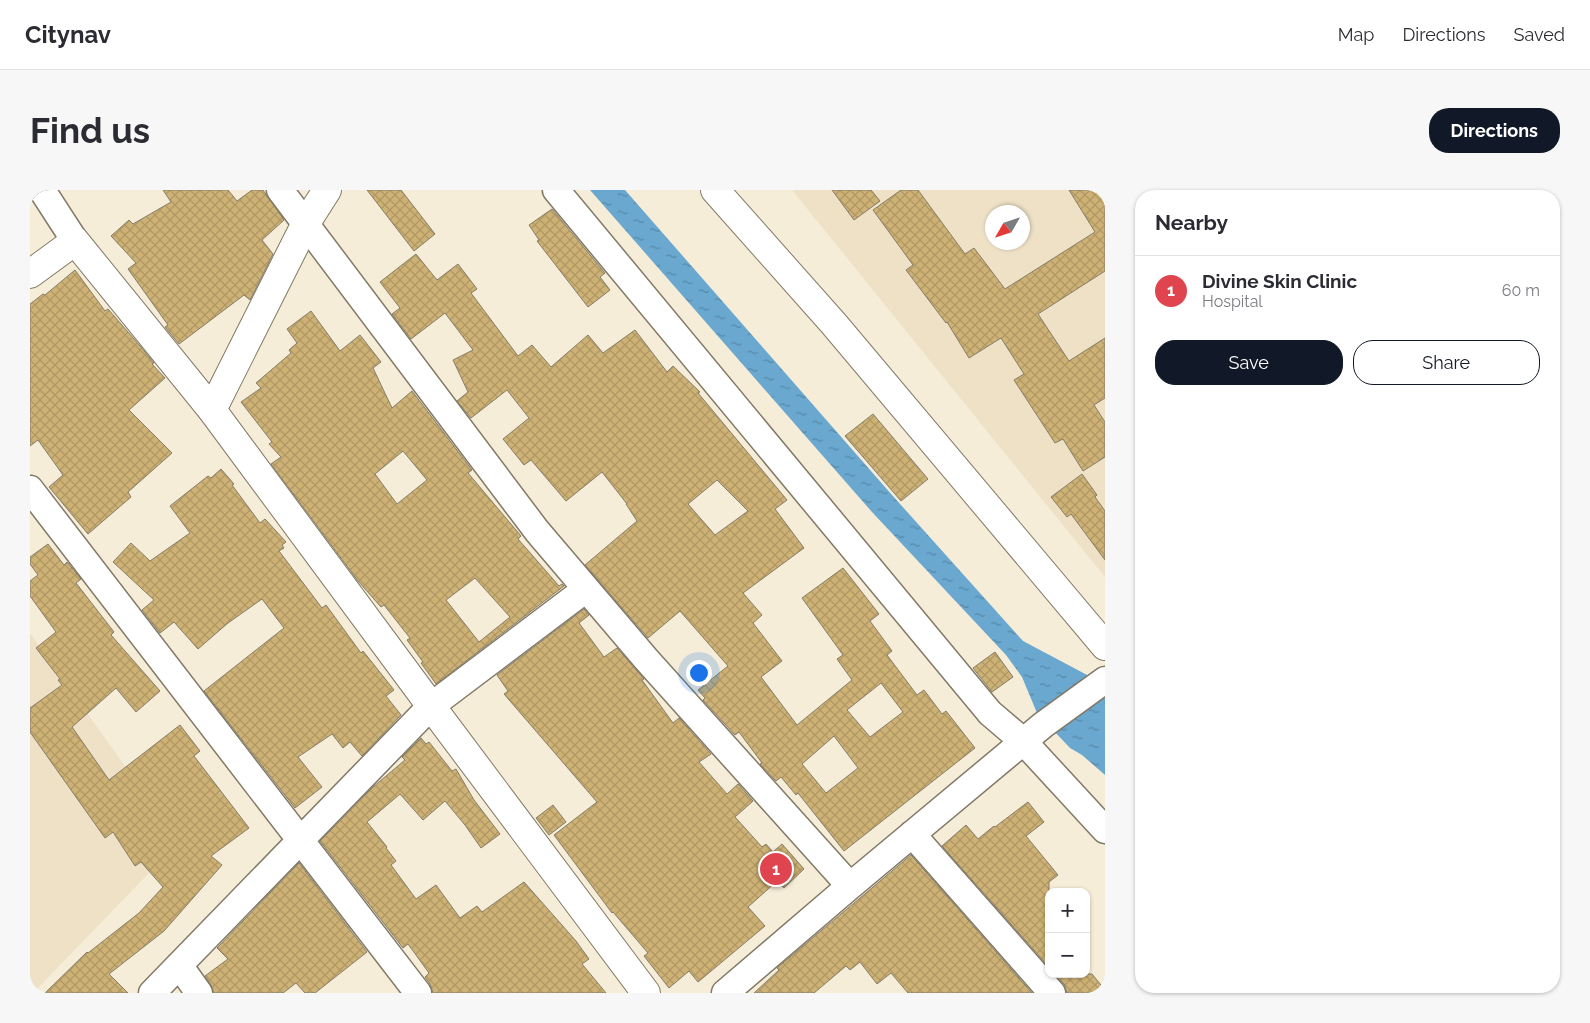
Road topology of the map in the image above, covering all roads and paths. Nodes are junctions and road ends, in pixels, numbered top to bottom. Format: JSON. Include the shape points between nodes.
{"nodes":[{"id":1,"x":42,"y":190,"type":"edge"},
{"id":2,"x":280,"y":190,"type":"edge"},
{"id":3,"x":327,"y":190,"type":"edge"},
{"id":4,"x":556,"y":190,"type":"edge"},
{"id":5,"x":715,"y":190,"type":"edge"},
{"id":6,"x":306,"y":223,"type":"junction"},
{"id":7,"x":75,"y":241,"type":"junction"},
{"id":8,"x":30,"y":274,"type":"edge"},
{"id":9,"x":212,"y":410,"type":"junction"},
{"id":10,"x":30,"y":489,"type":"edge"},
{"id":11,"x":586,"y":589,"type":"junction"},
{"id":12,"x":1105,"y":646,"type":"edge"},
{"id":13,"x":1104,"y":680,"type":"edge"},
{"id":14,"x":431,"y":706,"type":"junction"},
{"id":15,"x":1034,"y":734,"type":"junction"},
{"id":16,"x":1105,"y":830,"type":"edge"},
{"id":17,"x":912,"y":834,"type":"junction"},
{"id":18,"x":300,"y":841,"type":"junction"},
{"id":19,"x":850,"y":886,"type":"junction"},
{"id":20,"x":179,"y":965,"type":"junction"},
{"id":21,"x":152,"y":993,"type":"edge"},
{"id":22,"x":199,"y":993,"type":"edge"},
{"id":23,"x":418,"y":993,"type":"edge"},
{"id":24,"x":646,"y":993,"type":"edge"},
{"id":25,"x":725,"y":993,"type":"edge"},
{"id":26,"x":1052,"y":993,"type":"edge"}],
"edges":[{"from":1,"to":7,"type":"street"},
{"from":2,"to":6,"type":"street"},
{"from":3,"to":6,"type":"main road"},
{"from":4,"to":15,"type":"street","via":[[990,713]]},
{"from":5,"to":12,"type":"main road","via":[[834,324]]},
{"from":6,"to":9,"type":"main road"},
{"from":6,"to":11,"type":"street","via":[[537,531]]},
{"from":7,"to":8,"type":"main road"},
{"from":7,"to":9,"type":"main road"},
{"from":9,"to":14,"type":"main road"},
{"from":10,"to":18,"type":"street"},
{"from":11,"to":14,"type":"street"},
{"from":11,"to":19,"type":"street"},
{"from":13,"to":15,"type":"street"},
{"from":14,"to":18,"type":"street"},
{"from":14,"to":24,"type":"main road"},
{"from":15,"to":16,"type":"street"},
{"from":15,"to":17,"type":"street"},
{"from":17,"to":19,"type":"street"},
{"from":17,"to":26,"type":"street"},
{"from":18,"to":20,"type":"street"},
{"from":18,"to":23,"type":"street"},
{"from":19,"to":25,"type":"street"},
{"from":20,"to":21,"type":"street"},
{"from":20,"to":22,"type":"street"}]}
